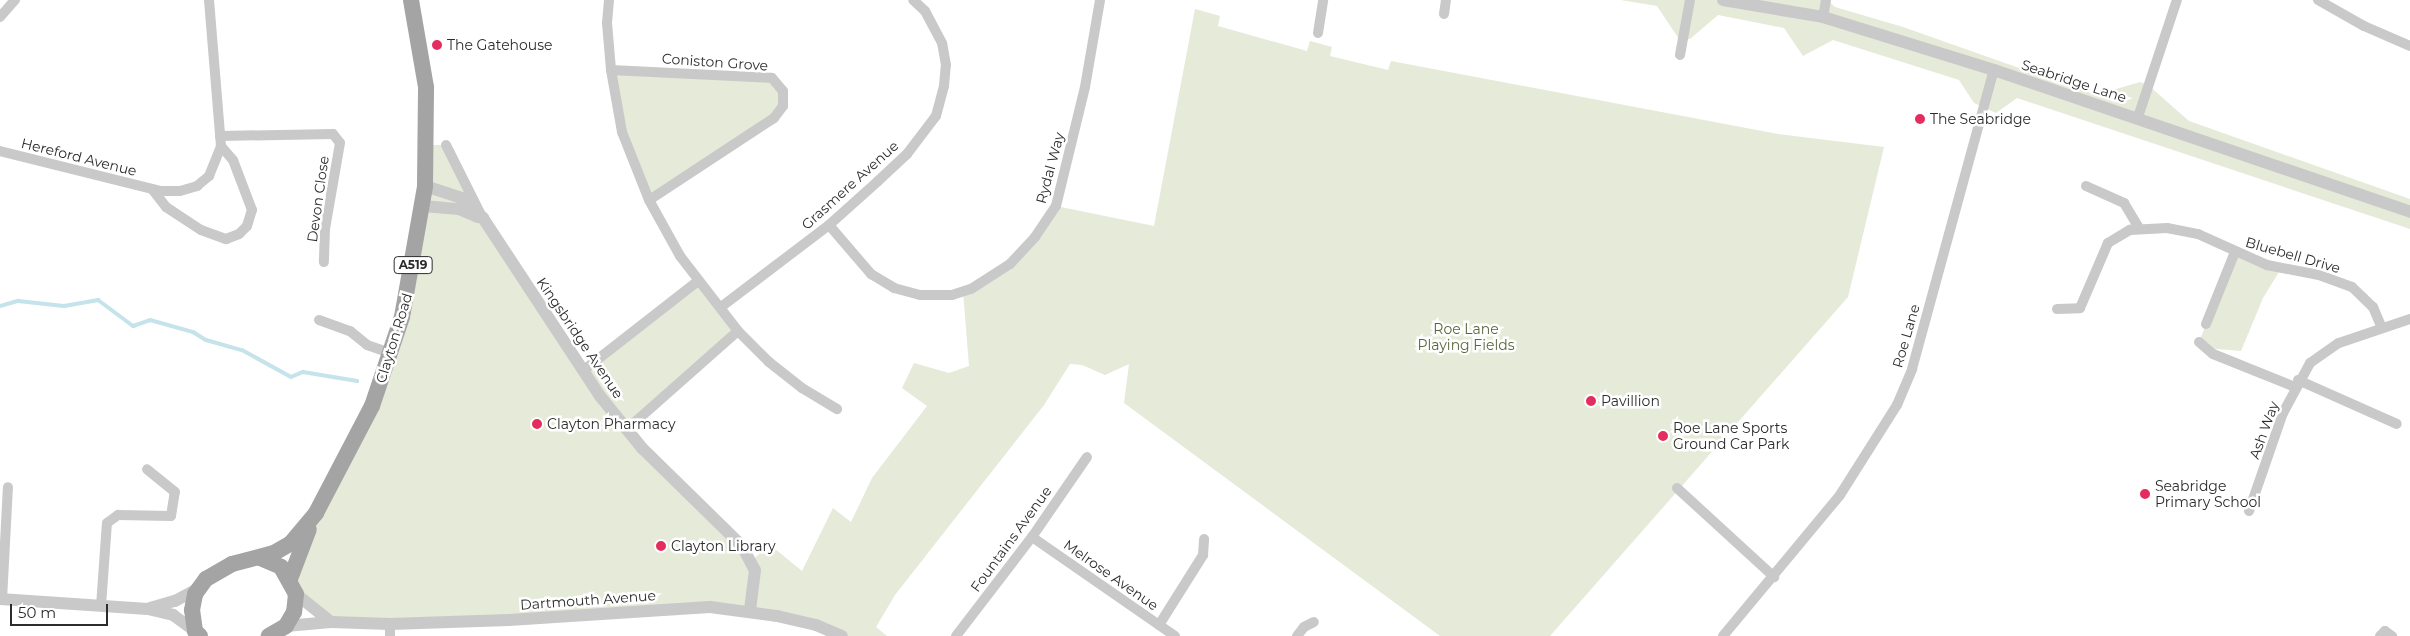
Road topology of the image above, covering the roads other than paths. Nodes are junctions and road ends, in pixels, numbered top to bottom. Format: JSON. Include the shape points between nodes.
{"nodes":[{"id":1,"x":15,"y":0,"type":"edge"},
{"id":2,"x":210,"y":0,"type":"edge"},
{"id":3,"x":411,"y":0,"type":"edge"},
{"id":4,"x":609,"y":0,"type":"edge"},
{"id":5,"x":913,"y":0,"type":"edge"},
{"id":6,"x":1100,"y":0,"type":"edge"},
{"id":7,"x":1323,"y":0,"type":"edge"},
{"id":8,"x":1446,"y":0,"type":"edge"},
{"id":9,"x":1690,"y":0,"type":"edge"},
{"id":10,"x":1723,"y":0,"type":"edge"},
{"id":11,"x":1826,"y":0,"type":"edge"},
{"id":12,"x":2177,"y":0,"type":"edge"},
{"id":13,"x":2318,"y":0,"type":"edge"},
{"id":14,"x":1444,"y":14,"type":"dead end"},
{"id":15,"x":0,"y":17,"type":"edge"},
{"id":16,"x":1823,"y":17,"type":"junction"},
{"id":17,"x":1318,"y":32,"type":"dead end"},
{"id":18,"x":2410,"y":46,"type":"edge"},
{"id":19,"x":1680,"y":55,"type":"dead end"},
{"id":20,"x":611,"y":70,"type":"junction"},
{"id":21,"x":1994,"y":70,"type":"junction"},
{"id":22,"x":2138,"y":117,"type":"junction"},
{"id":23,"x":221,"y":141,"type":"junction"},
{"id":24,"x":446,"y":145,"type":"dead end"},
{"id":25,"x":0,"y":151,"type":"edge"},
{"id":26,"x":425,"y":186,"type":"junction"},
{"id":27,"x":2086,"y":186,"type":"dead end"},
{"id":28,"x":152,"y":189,"type":"junction"},
{"id":29,"x":649,"y":200,"type":"junction"},
{"id":30,"x":423,"y":206,"type":"junction"},
{"id":31,"x":2410,"y":212,"type":"edge"},
{"id":32,"x":483,"y":218,"type":"junction"},
{"id":33,"x":829,"y":224,"type":"junction"},
{"id":34,"x":2139,"y":228,"type":"junction"},
{"id":35,"x":2235,"y":252,"type":"junction"},
{"id":36,"x":324,"y":262,"type":"dead end"},
{"id":37,"x":698,"y":281,"type":"junction"},
{"id":38,"x":721,"y":307,"type":"junction"},
{"id":39,"x":2056,"y":309,"type":"dead end"},
{"id":40,"x":2410,"y":318,"type":"edge"},
{"id":41,"x":319,"y":320,"type":"dead end"},
{"id":42,"x":2206,"y":324,"type":"dead end"},
{"id":43,"x":2382,"y":328,"type":"junction"},
{"id":44,"x":738,"y":331,"type":"junction"},
{"id":45,"x":2199,"y":342,"type":"dead end"},
{"id":46,"x":390,"y":353,"type":"junction"},
{"id":47,"x":584,"y":370,"type":"junction"},
{"id":48,"x":2296,"y":384,"type":"junction"},
{"id":49,"x":837,"y":409,"type":"dead end"},
{"id":50,"x":2398,"y":424,"type":"dead end"},
{"id":51,"x":626,"y":430,"type":"junction"},
{"id":52,"x":1087,"y":457,"type":"dead end"},
{"id":53,"x":147,"y":469,"type":"dead end"},
{"id":54,"x":8,"y":487,"type":"dead end"},
{"id":55,"x":1677,"y":488,"type":"dead end"},
{"id":56,"x":2248,"y":511,"type":"dead end"},
{"id":57,"x":316,"y":513,"type":"junction"},
{"id":58,"x":1032,"y":537,"type":"junction"},
{"id":59,"x":1204,"y":539,"type":"dead end"},
{"id":60,"x":260,"y":558,"type":"junction"},
{"id":61,"x":1774,"y":577,"type":"junction"},
{"id":62,"x":293,"y":586,"type":"junction"},
{"id":63,"x":199,"y":588,"type":"junction"},
{"id":64,"x":1,"y":599,"type":"edge"},
{"id":65,"x":100,"y":606,"type":"junction"},
{"id":66,"x":148,"y":609,"type":"junction"},
{"id":67,"x":750,"y":610,"type":"junction"},
{"id":68,"x":331,"y":622,"type":"junction"},
{"id":69,"x":1314,"y":622,"type":"dead end"},
{"id":70,"x":1159,"y":625,"type":"junction"},
{"id":71,"x":286,"y":626,"type":"junction"},
{"id":72,"x":390,"y":630,"type":"edge"},
{"id":73,"x":198,"y":633,"type":"edge"},
{"id":74,"x":269,"y":636,"type":"edge"},
{"id":75,"x":842,"y":636,"type":"edge"},
{"id":76,"x":956,"y":636,"type":"edge"},
{"id":77,"x":1175,"y":636,"type":"edge"},
{"id":78,"x":1297,"y":636,"type":"edge"},
{"id":79,"x":1723,"y":636,"type":"edge"},
{"id":80,"x":2380,"y":636,"type":"edge"},
{"id":81,"x":2392,"y":636,"type":"edge"}],
"edges":[{"from":1,"to":15,"type":"street"},
{"from":2,"to":23,"type":"street","name":"Hereford Avenue"},
{"from":3,"to":26,"type":"main road","name":"Clayton Road","number":"A519","via":[[426,87]]},
{"from":4,"to":20,"type":"street","via":[[607,23]]},
{"from":5,"to":33,"type":"street","name":"Grasmere Avenue","via":[[925,11],[942,43],[945,72],[936,116],[907,154]]},
{"from":6,"to":33,"type":"street","name":"Rydal Way","via":[[1056,206],[1035,237],[1010,264],[971,289],[952,295],[920,295],[894,288],[871,274]]},
{"from":7,"to":17,"type":"street"},
{"from":8,"to":14,"type":"street"},
{"from":9,"to":19,"type":"street"},
{"from":10,"to":16,"type":"street","name":"Seabridge Lane"},
{"from":11,"to":16,"type":"street"},
{"from":12,"to":22,"type":"street"},
{"from":13,"to":18,"type":"street","via":[[2364,26]]},
{"from":16,"to":21,"type":"street","name":"Seabridge Lane"},
{"from":20,"to":29,"type":"street","via":[[622,132]]},
{"from":20,"to":29,"type":"street","name":"Coniston Grove","via":[[772,78],[783,90],[783,106],[774,118]]},
{"from":21,"to":22,"type":"street","name":"Seabridge Lane"},
{"from":21,"to":61,"type":"street","name":"Roe Lane","via":[[1912,369],[1897,405],[1840,495]]},
{"from":22,"to":31,"type":"street","name":"Seabridge Lane"},
{"from":23,"to":28,"type":"street","name":"Hereford Avenue","via":[[209,176],[197,186],[180,191]]},
{"from":23,"to":28,"type":"street","name":"Hereford Avenue","via":[[233,160],[252,210],[247,226],[239,234],[226,239],[201,230],[166,207]]},
{"from":23,"to":36,"type":"street","name":"Devon Close","via":[[333,134],[340,143],[325,229]]},
{"from":24,"to":32,"type":"street","name":"Kingsbridge Avenue"},
{"from":25,"to":28,"type":"street","name":"Hereford Avenue"},
{"from":26,"to":30,"type":"main road","name":"Clayton Road","number":"A519"},
{"from":26,"to":32,"type":"street","name":"Kingsbridge Avenue","via":[[461,198]]},
{"from":27,"to":34,"type":"street","via":[[2124,203]]},
{"from":29,"to":37,"type":"street"},
{"from":30,"to":32,"type":"street","via":[[459,210]]},
{"from":30,"to":46,"type":"main road","name":"Clayton Road","number":"A519","via":[[410,285]]},
{"from":32,"to":47,"type":"street","name":"Kingsbridge Avenue"},
{"from":33,"to":38,"type":"street","name":"Grasmere Avenue"},
{"from":34,"to":35,"type":"street","name":"Bluebell Drive","via":[[2167,228],[2198,234]]},
{"from":34,"to":39,"type":"street","name":"Bluebell Drive","via":[[2108,243],[2080,308]]},
{"from":35,"to":42,"type":"street","name":"Bluebell Drive"},
{"from":35,"to":43,"type":"street","name":"Bluebell Drive","via":[[2267,265],[2319,275],[2352,287],[2373,307]]},
{"from":37,"to":38,"type":"street"},
{"from":37,"to":47,"type":"street"},
{"from":38,"to":44,"type":"street"},
{"from":40,"to":43,"type":"street","name":"Ash Way"},
{"from":41,"to":46,"type":"street","via":[[350,331],[367,345]]},
{"from":43,"to":48,"type":"street","name":"Ash Way","via":[[2325,350],[2310,363]]},
{"from":44,"to":49,"type":"street","via":[[769,362],[802,388]]},
{"from":44,"to":51,"type":"street"},
{"from":45,"to":48,"type":"street","name":"Ash Way","via":[[2212,354]]},
{"from":46,"to":57,"type":"main road","name":"Clayton Road","number":"A519","via":[[372,406]]},
{"from":47,"to":51,"type":"street","name":"Kingsbridge Avenue"},
{"from":48,"to":50,"type":"street","name":"Ash Way"},
{"from":48,"to":56,"type":"street","name":"Ash Way"},
{"from":51,"to":67,"type":"street","name":"Kingsbridge Avenue","via":[[742,546],[755,570]]},
{"from":52,"to":58,"type":"street","name":"Fountains Avenue"},
{"from":53,"to":65,"type":"street","via":[[175,492],[172,516],[118,515],[107,523]]},
{"from":54,"to":64,"type":"street"},
{"from":55,"to":61,"type":"street"},
{"from":57,"to":60,"type":"main road","name":"Clayton Road","number":"A519","via":[[291,543]]},
{"from":57,"to":62,"type":"main road","name":"Clayton Road","number":"A519"},
{"from":58,"to":70,"type":"street","name":"Melrose Avenue"},
{"from":58,"to":76,"type":"street","name":"Fountains Avenue"},
{"from":59,"to":70,"type":"street","via":[[1203,555]]},
{"from":60,"to":62,"type":"main road","via":[[281,566]]},
{"from":60,"to":63,"type":"main road","number":"A519","via":[[232,564],[216,572]]},
{"from":61,"to":79,"type":"street","name":"Roe Lane"},
{"from":62,"to":68,"type":"street"},
{"from":62,"to":71,"type":"main road","number":"A519","via":[[294,612]]},
{"from":63,"to":66,"type":"street","via":[[175,601]]},
{"from":63,"to":73,"type":"main road","via":[[192,610]]},
{"from":64,"to":65,"type":"street"},
{"from":65,"to":66,"type":"street"},
{"from":66,"to":73,"type":"street","via":[[173,615]]},
{"from":67,"to":72,"type":"street","name":"Dartmouth Avenue","via":[[700,607]]},
{"from":67,"to":75,"type":"street","name":"Dartmouth Avenue","via":[[816,625]]},
{"from":68,"to":71,"type":"street","name":"Dartmouth Avenue"},
{"from":68,"to":72,"type":"street","name":"Dartmouth Avenue"},
{"from":69,"to":78,"type":"street"},
{"from":70,"to":77,"type":"street","name":"Melrose Avenue"},
{"from":71,"to":74,"type":"main road"},
{"from":80,"to":81,"type":"street","via":[[2385,630]]}]}
